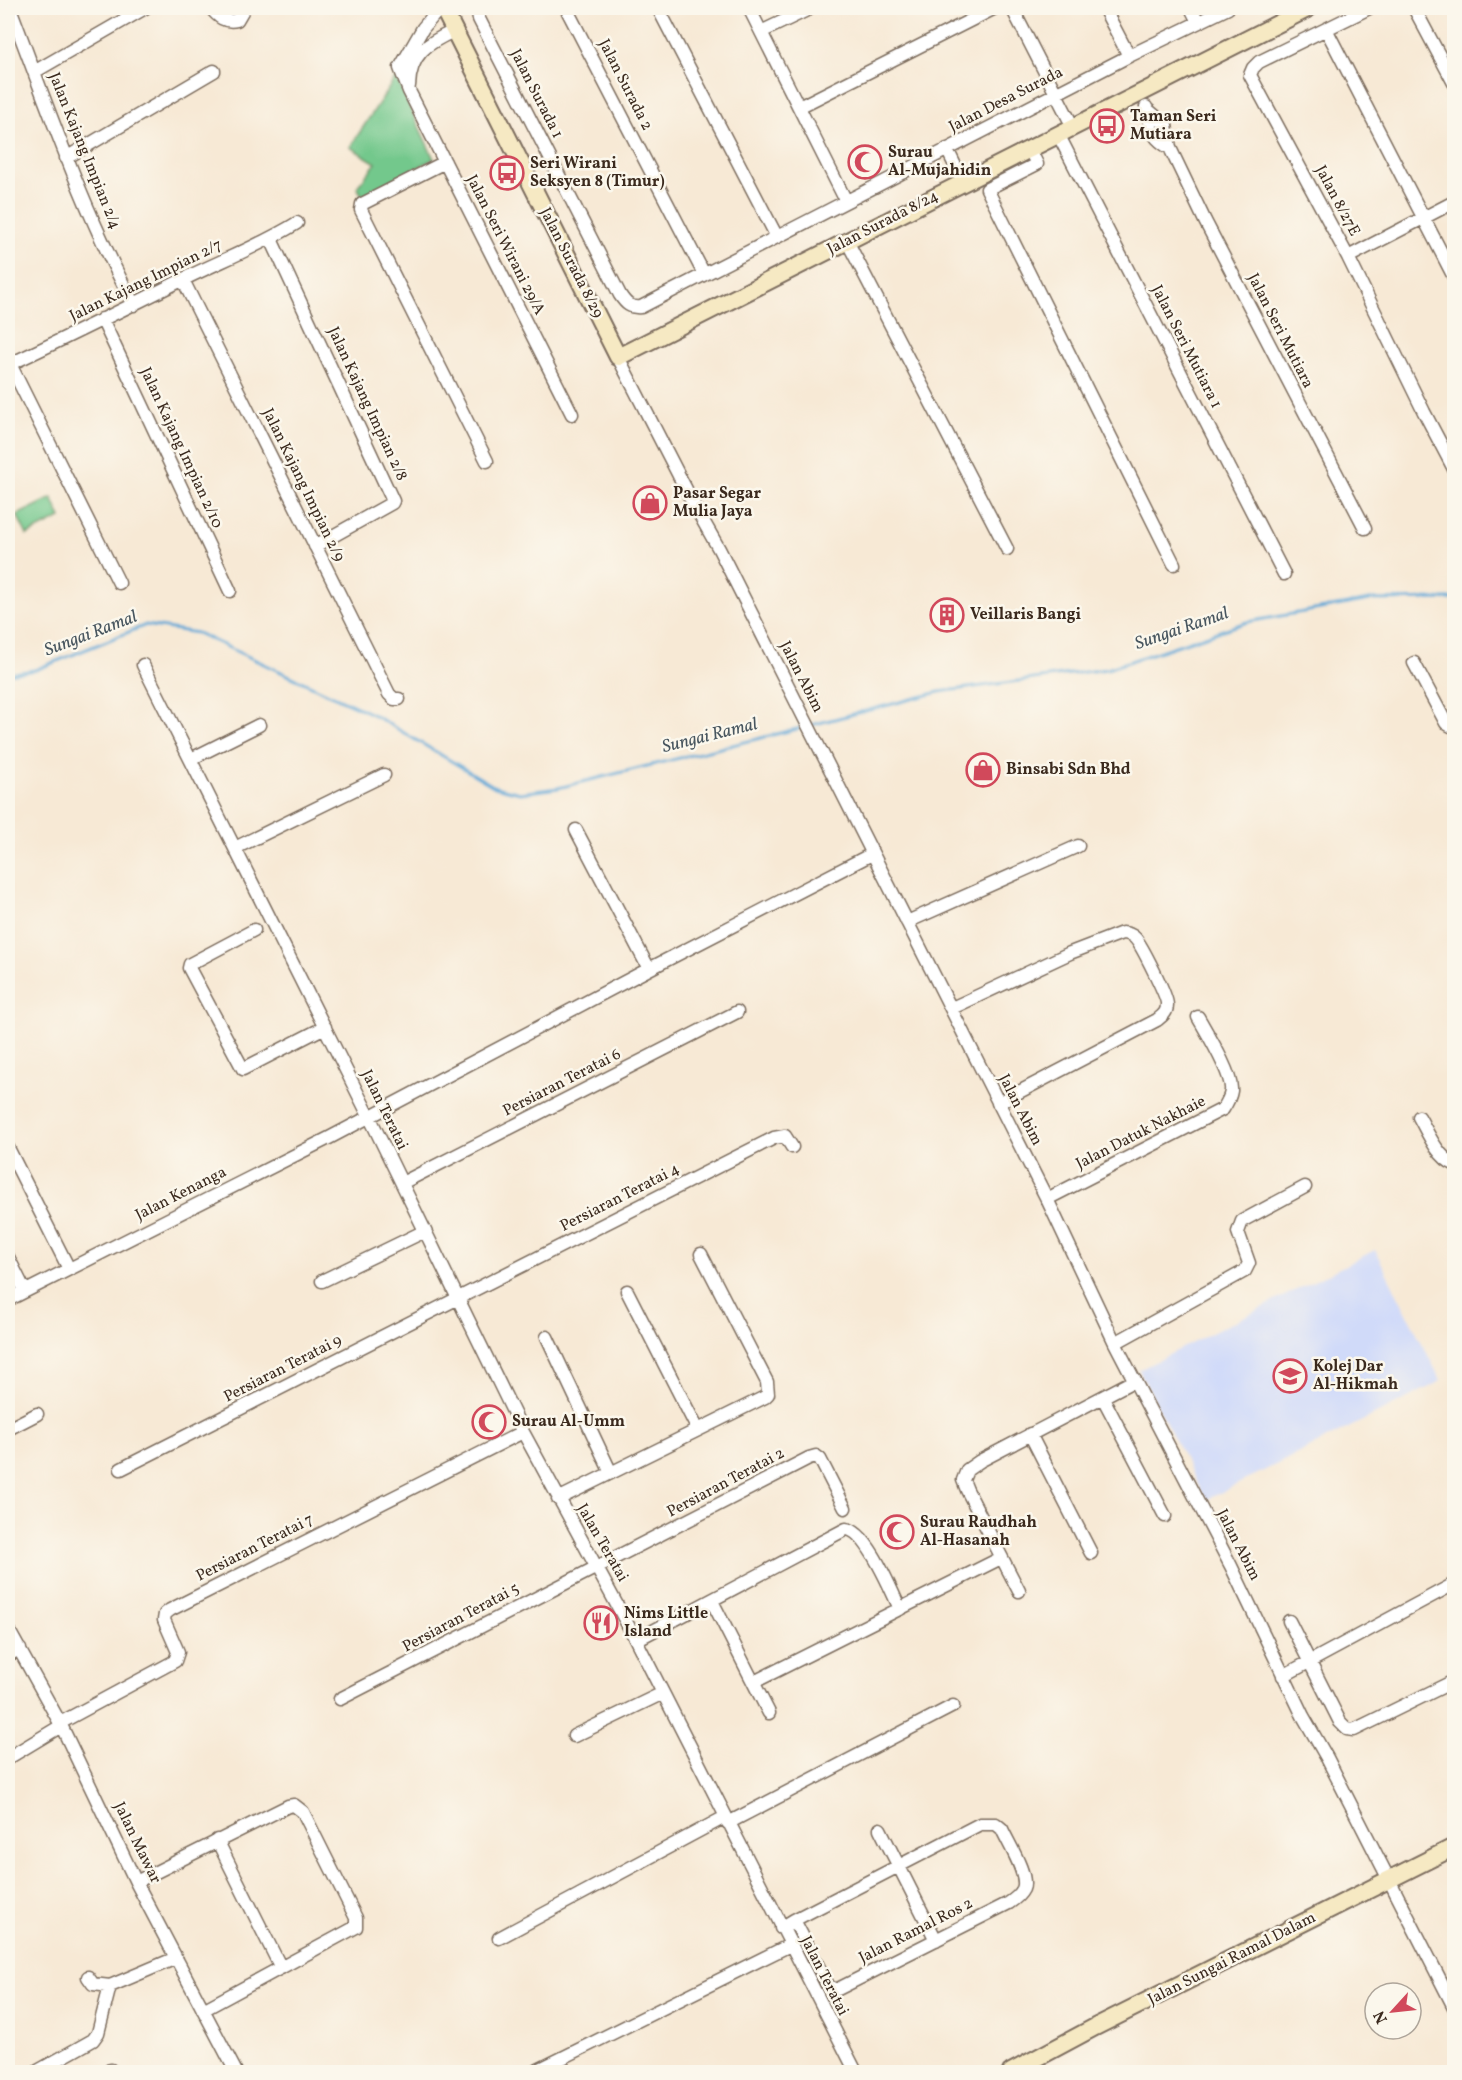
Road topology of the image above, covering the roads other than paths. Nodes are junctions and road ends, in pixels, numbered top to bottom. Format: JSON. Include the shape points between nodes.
{"nodes":[{"id":1,"x":10,"y":8,"type":"edge"},
{"id":2,"x":145,"y":8,"type":"edge"},
{"id":3,"x":212,"y":8,"type":"edge"},
{"id":4,"x":244,"y":8,"type":"edge"},
{"id":5,"x":441,"y":8,"type":"edge"},
{"id":6,"x":567,"y":8,"type":"edge"},
{"id":7,"x":658,"y":8,"type":"edge"},
{"id":8,"x":749,"y":8,"type":"edge"},
{"id":9,"x":811,"y":8,"type":"edge"},
{"id":10,"x":995,"y":8,"type":"edge"},
{"id":11,"x":1012,"y":8,"type":"edge"},
{"id":12,"x":1104,"y":8,"type":"edge"},
{"id":13,"x":1191,"y":8,"type":"edge"},
{"id":14,"x":1228,"y":8,"type":"edge"},
{"id":15,"x":1309,"y":8,"type":"edge"},
{"id":16,"x":1369,"y":8,"type":"edge"},
{"id":17,"x":1414,"y":8,"type":"edge"},
{"id":18,"x":477,"y":10,"type":"edge"},
{"id":19,"x":1198,"y":22,"type":"junction"},
{"id":20,"x":1326,"y":29,"type":"junction"},
{"id":21,"x":454,"y":31,"type":"junction"},
{"id":22,"x":761,"y":32,"type":"junction"},
{"id":23,"x":1129,"y":56,"type":"junction"},
{"id":24,"x":214,"y":71,"type":"dead end"},
{"id":25,"x":34,"y":72,"type":"junction"},
{"id":26,"x":1455,"y":83,"type":"edge"},
{"id":27,"x":409,"y":92,"type":"junction"},
{"id":28,"x":1056,"y":93,"type":"junction"},
{"id":29,"x":1139,"y":94,"type":"junction"},
{"id":30,"x":799,"y":107,"type":"junction"},
{"id":31,"x":1065,"y":130,"type":"junction"},
{"id":32,"x":1029,"y":148,"type":"junction"},
{"id":33,"x":947,"y":149,"type":"junction"},
{"id":34,"x":66,"y":158,"type":"junction"},
{"id":35,"x":445,"y":162,"type":"junction"},
{"id":36,"x":963,"y":182,"type":"junction"},
{"id":37,"x":846,"y":201,"type":"junction"},
{"id":38,"x":1455,"y":202,"type":"edge"},
{"id":39,"x":1424,"y":218,"type":"junction"},
{"id":40,"x":297,"y":223,"type":"dead end"},
{"id":41,"x":777,"y":237,"type":"junction"},
{"id":42,"x":271,"y":239,"type":"junction"},
{"id":43,"x":846,"y":241,"type":"junction"},
{"id":44,"x":1348,"y":257,"type":"junction"},
{"id":45,"x":704,"y":274,"type":"junction"},
{"id":46,"x":1455,"y":277,"type":"edge"},
{"id":47,"x":183,"y":280,"type":"junction"},
{"id":48,"x":134,"y":305,"type":"junction"},
{"id":49,"x":641,"y":307,"type":"joint"},
{"id":50,"x":102,"y":320,"type":"junction"},
{"id":51,"x":618,"y":357,"type":"junction"},
{"id":52,"x":8,"y":363,"type":"edge"},
{"id":53,"x":572,"y":414,"type":"dead end"},
{"id":54,"x":487,"y":461,"type":"dead end"},
{"id":55,"x":1455,"y":469,"type":"edge"},
{"id":56,"x":1365,"y":528,"type":"dead end"},
{"id":57,"x":315,"y":546,"type":"junction"},
{"id":58,"x":1007,"y":549,"type":"dead end"},
{"id":59,"x":1174,"y":564,"type":"dead end"},
{"id":60,"x":1284,"y":574,"type":"dead end"},
{"id":61,"x":119,"y":583,"type":"dead end"},
{"id":62,"x":230,"y":591,"type":"dead end"},
{"id":63,"x":1414,"y":663,"type":"dead end"},
{"id":64,"x":143,"y":665,"type":"dead end"},
{"id":65,"x":399,"y":699,"type":"dead end"},
{"id":66,"x":258,"y":725,"type":"dead end"},
{"id":67,"x":1455,"y":725,"type":"edge"},
{"id":68,"x":190,"y":759,"type":"junction"},
{"id":69,"x":384,"y":775,"type":"dead end"},
{"id":70,"x":576,"y":830,"type":"dead end"},
{"id":71,"x":1078,"y":846,"type":"dead end"},
{"id":72,"x":235,"y":848,"type":"junction"},
{"id":73,"x":872,"y":854,"type":"junction"},
{"id":74,"x":907,"y":922,"type":"junction"},
{"id":75,"x":254,"y":930,"type":"dead end"},
{"id":76,"x":649,"y":969,"type":"junction"},
{"id":77,"x":952,"y":1008,"type":"junction"},
{"id":78,"x":737,"y":1012,"type":"dead end"},
{"id":79,"x":1198,"y":1017,"type":"dead end"},
{"id":80,"x":325,"y":1027,"type":"junction"},
{"id":81,"x":998,"y":1103,"type":"junction"},
{"id":82,"x":369,"y":1116,"type":"junction"},
{"id":83,"x":1419,"y":1117,"type":"dead end"},
{"id":84,"x":792,"y":1147,"type":"dead end"},
{"id":85,"x":8,"y":1148,"type":"edge"},
{"id":86,"x":1455,"y":1164,"type":"edge"},
{"id":87,"x":402,"y":1183,"type":"junction"},
{"id":88,"x":1305,"y":1187,"type":"dead end"},
{"id":89,"x":1047,"y":1199,"type":"junction"},
{"id":90,"x":425,"y":1231,"type":"junction"},
{"id":91,"x":701,"y":1254,"type":"dead end"},
{"id":92,"x":8,"y":1257,"type":"edge"},
{"id":93,"x":69,"y":1269,"type":"junction"},
{"id":94,"x":322,"y":1281,"type":"dead end"},
{"id":95,"x":25,"y":1291,"type":"junction"},
{"id":96,"x":627,"y":1291,"type":"dead end"},
{"id":97,"x":459,"y":1299,"type":"junction"},
{"id":98,"x":8,"y":1300,"type":"edge"},
{"id":99,"x":547,"y":1337,"type":"dead end"},
{"id":100,"x":1115,"y":1343,"type":"junction"},
{"id":101,"x":1135,"y":1380,"type":"junction"},
{"id":102,"x":1103,"y":1398,"type":"junction"},
{"id":103,"x":37,"y":1414,"type":"dead end"},
{"id":104,"x":8,"y":1429,"type":"edge"},
{"id":105,"x":698,"y":1430,"type":"junction"},
{"id":106,"x":523,"y":1432,"type":"junction"},
{"id":107,"x":1030,"y":1434,"type":"junction"},
{"id":108,"x":121,"y":1469,"type":"dead end"},
{"id":109,"x":611,"y":1473,"type":"junction"},
{"id":110,"x":558,"y":1498,"type":"junction"},
{"id":111,"x":845,"y":1508,"type":"dead end"},
{"id":112,"x":1165,"y":1516,"type":"dead end"},
{"id":113,"x":1091,"y":1553,"type":"dead end"},
{"id":114,"x":1001,"y":1558,"type":"junction"},
{"id":115,"x":598,"y":1568,"type":"junction"},
{"id":116,"x":1455,"y":1584,"type":"edge"},
{"id":117,"x":1019,"y":1591,"type":"dead end"},
{"id":118,"x":712,"y":1601,"type":"junction"},
{"id":119,"x":900,"y":1609,"type":"junction"},
{"id":120,"x":1289,"y":1621,"type":"dead end"},
{"id":121,"x":8,"y":1629,"type":"edge"},
{"id":122,"x":636,"y":1640,"type":"junction"},
{"id":123,"x":20,"y":1649,"type":"junction"},
{"id":124,"x":8,"y":1655,"type":"edge"},
{"id":125,"x":1310,"y":1661,"type":"junction"},
{"id":126,"x":1283,"y":1676,"type":"junction"},
{"id":127,"x":1455,"y":1681,"type":"edge"},
{"id":128,"x":754,"y":1682,"type":"junction"},
{"id":129,"x":663,"y":1693,"type":"junction"},
{"id":130,"x":340,"y":1700,"type":"dead end"},
{"id":131,"x":953,"y":1706,"type":"dead end"},
{"id":132,"x":769,"y":1713,"type":"dead end"},
{"id":133,"x":61,"y":1724,"type":"junction"},
{"id":134,"x":574,"y":1736,"type":"dead end"},
{"id":135,"x":8,"y":1758,"type":"edge"},
{"id":136,"x":727,"y":1820,"type":"junction"},
{"id":137,"x":880,"y":1829,"type":"dead end"},
{"id":138,"x":217,"y":1840,"type":"junction"},
{"id":139,"x":1455,"y":1847,"type":"edge"},
{"id":140,"x":899,"y":1866,"type":"junction"},
{"id":141,"x":1390,"y":1880,"type":"junction"},
{"id":142,"x":136,"y":1882,"type":"junction"},
{"id":143,"x":794,"y":1920,"type":"junction"},
{"id":144,"x":781,"y":1928,"type":"junction"},
{"id":145,"x":499,"y":1938,"type":"dead end"},
{"id":146,"x":936,"y":1940,"type":"junction"},
{"id":147,"x":789,"y":1945,"type":"junction"},
{"id":148,"x":176,"y":1958,"type":"junction"},
{"id":149,"x":281,"y":1968,"type":"junction"},
{"id":150,"x":88,"y":1977,"type":"dead end"},
{"id":151,"x":110,"y":1986,"type":"junction"},
{"id":152,"x":1455,"y":2007,"type":"edge"},
{"id":153,"x":203,"y":2010,"type":"junction"},
{"id":154,"x":538,"y":2070,"type":"dead end"},
{"id":155,"x":36,"y":2073,"type":"edge"},
{"id":156,"x":236,"y":2073,"type":"edge"},
{"id":157,"x":856,"y":2073,"type":"edge"},
{"id":158,"x":1011,"y":2073,"type":"edge"}],
"edges":[{"from":1,"to":25,"type":"street","name":"Jalan Kajang Impian 2/4"},
{"from":2,"to":25,"type":"street"},
{"from":3,"to":4,"type":"street","via":[[229,22],[237,20]]},
{"from":5,"to":21,"type":"street","name":"Jalan Surada 8/29"},
{"from":5,"to":27,"type":"street","name":"Jalan Seri Wirani 29/A","via":[[423,28],[400,68]]},
{"from":6,"to":45,"type":"street","name":"Jalan Surada 2"},
{"from":7,"to":41,"type":"street"},
{"from":8,"to":22,"type":"street"},
{"from":9,"to":22,"type":"street"},
{"from":10,"to":30,"type":"street"},
{"from":11,"to":28,"type":"street","name":"Jalan Seri Mutiara 1"},
{"from":12,"to":23,"type":"street"},
{"from":13,"to":19,"type":"street"},
{"from":14,"to":19,"type":"street","name":"Jalan Desa Surada"},
{"from":15,"to":29,"type":"street","name":"Jalan Surada 8/24"},
{"from":16,"to":20,"type":"street","name":"Jalan 8/27E"},
{"from":17,"to":26,"type":"street"},
{"from":18,"to":49,"type":"street","name":"Jalan Surada 1","via":[[620,295],[630,306]]},
{"from":19,"to":23,"type":"street","name":"Jalan Desa Surada"},
{"from":20,"to":39,"type":"street"},
{"from":20,"to":44,"type":"street","name":"Jalan 8/27E","via":[[1259,62],[1250,75]]},
{"from":21,"to":27,"type":"street","via":[[433,41],[418,55],[410,71]]},
{"from":21,"to":51,"type":"street","name":"Jalan Surada 8/29"},
{"from":22,"to":30,"type":"street"},
{"from":23,"to":28,"type":"street","name":"Jalan Desa Surada"},
{"from":24,"to":34,"type":"street"},
{"from":25,"to":34,"type":"street","name":"Jalan Kajang Impian 2/4"},
{"from":27,"to":35,"type":"street","name":"Jalan Seri Wirani 29/A"},
{"from":28,"to":31,"type":"street","name":"Jalan Seri Mutiara 1"},
{"from":28,"to":33,"type":"street","name":"Jalan Desa Surada"},
{"from":29,"to":31,"type":"street","name":"Jalan Surada 8/24"},
{"from":29,"to":56,"type":"street","name":"Jalan Seri Mutiara","via":[[1152,133],[1170,148]]},
{"from":30,"to":37,"type":"street"},
{"from":31,"to":32,"type":"street","name":"Jalan Surada 8/24"},
{"from":31,"to":60,"type":"street","name":"Jalan Seri Mutiara 1"},
{"from":32,"to":36,"type":"street","name":"Jalan Surada 8/24"},
{"from":32,"to":59,"type":"street","via":[[1037,164],[987,189]]},
{"from":33,"to":36,"type":"street"},
{"from":33,"to":37,"type":"street","name":"Jalan Desa Surada"},
{"from":34,"to":48,"type":"street","name":"Jalan Kajang Impian 2/4"},
{"from":35,"to":53,"type":"street","name":"Jalan Seri Wirani 29/A"},
{"from":35,"to":54,"type":"street","via":[[362,204],[361,210]]},
{"from":36,"to":43,"type":"street","name":"Jalan Surada 8/24"},
{"from":37,"to":41,"type":"street","name":"Jalan Desa Surada"},
{"from":38,"to":39,"type":"street"},
{"from":39,"to":44,"type":"street"},
{"from":39,"to":46,"type":"street"},
{"from":40,"to":42,"type":"street","name":"Jalan Kajang Impian 2/7"},
{"from":41,"to":45,"type":"street","name":"Jalan Desa Surada"},
{"from":42,"to":47,"type":"street","name":"Jalan Kajang Impian 2/7"},
{"from":42,"to":57,"type":"street","name":"Jalan Kajang Impian 2/8","via":[[393,501]]},
{"from":43,"to":51,"type":"street","name":"Jalan Surada 8/24"},
{"from":43,"to":58,"type":"street"},
{"from":44,"to":55,"type":"street","name":"Jalan 8/27E"},
{"from":45,"to":49,"type":"street","name":"Jalan Desa Surada"},
{"from":47,"to":48,"type":"street","name":"Jalan Kajang Impian 2/7"},
{"from":47,"to":57,"type":"street","name":"Jalan Kajang Impian 2/9"},
{"from":48,"to":50,"type":"street","name":"Jalan Kajang Impian 2/7"},
{"from":50,"to":52,"type":"street","name":"Jalan Kajang Impian 2/7"},
{"from":50,"to":62,"type":"street","name":"Jalan Kajang Impian 2/10"},
{"from":51,"to":73,"type":"street","name":"Jalan Abim"},
{"from":52,"to":61,"type":"street"},
{"from":57,"to":65,"type":"street","name":"Jalan Kajang Impian 2/9","via":[[389,694]]},
{"from":63,"to":67,"type":"street","via":[[1446,723]]},
{"from":64,"to":68,"type":"street","name":"Jalan Teratai"},
{"from":66,"to":68,"type":"street"},
{"from":68,"to":72,"type":"street","name":"Jalan Teratai"},
{"from":69,"to":72,"type":"street"},
{"from":70,"to":76,"type":"street"},
{"from":71,"to":74,"type":"street"},
{"from":72,"to":80,"type":"street","name":"Jalan Teratai"},
{"from":73,"to":74,"type":"street","name":"Jalan Abim"},
{"from":73,"to":76,"type":"street","name":"Jalan Kenanga"},
{"from":74,"to":77,"type":"street","name":"Jalan Abim"},
{"from":75,"to":80,"type":"street","via":[[189,968],[243,1069]]},
{"from":76,"to":82,"type":"street","name":"Jalan Kenanga"},
{"from":77,"to":81,"type":"street","name":"Jalan Abim"},
{"from":77,"to":81,"type":"street","via":[[1122,933],[1137,940],[1163,991],[1168,1006],[1157,1020]]},
{"from":78,"to":87,"type":"street","name":"Persiaran Teratai 6"},
{"from":79,"to":89,"type":"street","name":"Jalan Datuk Nakhaie","via":[[1232,1089],[1223,1109]]},
{"from":80,"to":82,"type":"street","name":"Jalan Teratai"},
{"from":81,"to":89,"type":"street","name":"Jalan Abim"},
{"from":82,"to":87,"type":"street","name":"Jalan Teratai"},
{"from":82,"to":93,"type":"street","name":"Jalan Kenanga"},
{"from":83,"to":86,"type":"street","via":[[1441,1153]]},
{"from":84,"to":97,"type":"street","name":"Persiaran Teratai 4","via":[[785,1136],[774,1138]]},
{"from":85,"to":93,"type":"street"},
{"from":87,"to":90,"type":"street","name":"Jalan Teratai"},
{"from":88,"to":100,"type":"street","via":[[1242,1221],[1238,1232],[1250,1263],[1245,1271]]},
{"from":89,"to":100,"type":"street","name":"Jalan Abim"},
{"from":90,"to":94,"type":"street"},
{"from":90,"to":97,"type":"street","name":"Jalan Teratai"},
{"from":91,"to":105,"type":"street","via":[[767,1382],[768,1394]]},
{"from":92,"to":95,"type":"street"},
{"from":93,"to":95,"type":"street","name":"Jalan Kenanga"},
{"from":95,"to":98,"type":"street","name":"Jalan Kenanga"},
{"from":96,"to":105,"type":"street"},
{"from":97,"to":106,"type":"street","name":"Jalan Teratai"},
{"from":97,"to":108,"type":"street","name":"Persiaran Teratai 9"},
{"from":99,"to":109,"type":"street"},
{"from":100,"to":101,"type":"street","name":"Jalan Abim"},
{"from":101,"to":102,"type":"street"},
{"from":101,"to":126,"type":"street","name":"Jalan Abim"},
{"from":102,"to":107,"type":"street"},
{"from":102,"to":112,"type":"street"},
{"from":103,"to":104,"type":"street"},
{"from":105,"to":109,"type":"street"},
{"from":106,"to":110,"type":"street","name":"Jalan Teratai"},
{"from":106,"to":133,"type":"street","name":"Persiaran Teratai 7","via":[[170,1610],[164,1620],[178,1652],[175,1660]]},
{"from":107,"to":113,"type":"street"},
{"from":107,"to":114,"type":"street","via":[[980,1461],[967,1470],[963,1480]]},
{"from":109,"to":110,"type":"street"},
{"from":110,"to":115,"type":"street","name":"Jalan Teratai"},
{"from":111,"to":115,"type":"street","name":"Persiaran Teratai 2","via":[[816,1456]]},
{"from":114,"to":117,"type":"street"},
{"from":114,"to":119,"type":"street"},
{"from":115,"to":122,"type":"street","name":"Jalan Teratai"},
{"from":115,"to":130,"type":"street","name":"Persiaran Teratai 5","via":[[552,1588]]},
{"from":116,"to":125,"type":"street"},
{"from":118,"to":119,"type":"street","via":[[852,1529],[872,1554]]},
{"from":118,"to":122,"type":"street"},
{"from":118,"to":128,"type":"street"},
{"from":119,"to":128,"type":"street"},
{"from":120,"to":125,"type":"street"},
{"from":121,"to":123,"type":"street","name":"Jalan Mawar"},
{"from":122,"to":129,"type":"street","name":"Jalan Teratai"},
{"from":123,"to":124,"type":"street"},
{"from":123,"to":133,"type":"street","name":"Jalan Mawar"},
{"from":125,"to":126,"type":"street"},
{"from":125,"to":127,"type":"street","via":[[1340,1722],[1354,1730]]},
{"from":126,"to":141,"type":"street","name":"Jalan Abim"},
{"from":128,"to":132,"type":"street"},
{"from":129,"to":134,"type":"street"},
{"from":129,"to":136,"type":"street","name":"Jalan Teratai"},
{"from":131,"to":136,"type":"street"},
{"from":133,"to":135,"type":"street"},
{"from":133,"to":142,"type":"street","name":"Jalan Mawar"},
{"from":136,"to":144,"type":"street","name":"Jalan Teratai"},
{"from":136,"to":145,"type":"street"},
{"from":137,"to":140,"type":"street"},
{"from":138,"to":142,"type":"street"},
{"from":138,"to":149,"type":"street"},
{"from":138,"to":149,"type":"street","via":[[288,1806],[303,1812],[356,1918],[356,1927]]},
{"from":139,"to":141,"type":"street","name":"Jalan Sungai Ramal Dalam"},
{"from":140,"to":143,"type":"street"},
{"from":140,"to":146,"type":"street"},
{"from":140,"to":146,"type":"street","name":"Jalan Ramal Ros 2","via":[[980,1824],[996,1824],[1002,1829],[1024,1876],[1024,1887],[1010,1903]]},
{"from":141,"to":152,"type":"street","name":"Jalan Abim"},
{"from":141,"to":158,"type":"street","name":"Jalan Sungai Ramal Dalam"},
{"from":142,"to":148,"type":"street","name":"Jalan Mawar"},
{"from":143,"to":144,"type":"street"},
{"from":143,"to":146,"type":"street","name":"Jalan Ramal Ros 2","via":[[833,1989]]},
{"from":144,"to":147,"type":"street","name":"Jalan Teratai"},
{"from":147,"to":154,"type":"street"},
{"from":147,"to":157,"type":"street","name":"Jalan Teratai"},
{"from":148,"to":151,"type":"street"},
{"from":148,"to":153,"type":"street","name":"Jalan Mawar"},
{"from":149,"to":153,"type":"street"},
{"from":150,"to":151,"type":"street","via":[[93,1984]]},
{"from":151,"to":155,"type":"street","via":[[99,2033]]},
{"from":153,"to":156,"type":"street","name":"Jalan Mawar"}]}
